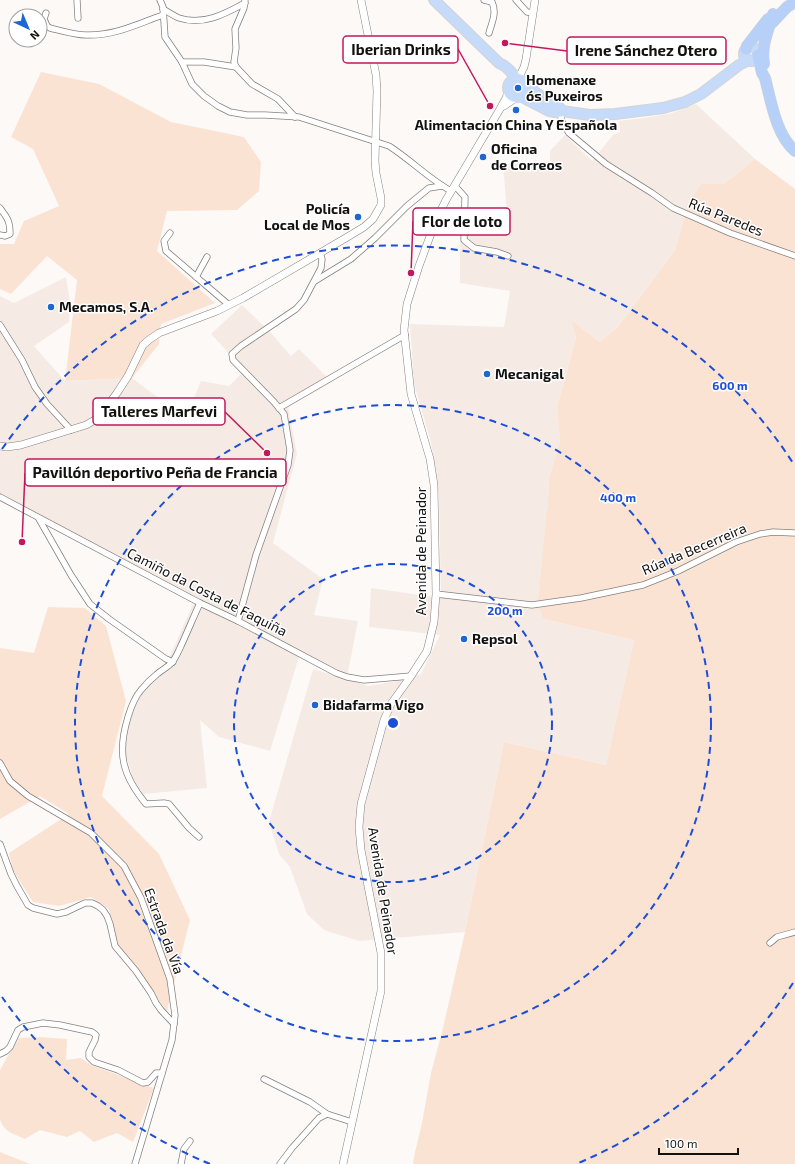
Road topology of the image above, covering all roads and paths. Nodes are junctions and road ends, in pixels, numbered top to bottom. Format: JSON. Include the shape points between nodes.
{"nodes":[{"id":1,"x":77,"y":0,"type":"edge"},
{"id":2,"x":160,"y":0,"type":"edge"},
{"id":3,"x":361,"y":0,"type":"edge"},
{"id":4,"x":434,"y":0,"type":"edge"},
{"id":5,"x":484,"y":0,"type":"edge"},
{"id":6,"x":516,"y":0,"type":"edge"},
{"id":7,"x":535,"y":0,"type":"edge"},
{"id":8,"x":783,"y":0,"type":"edge"},
{"id":9,"x":245,"y":2,"type":"edge"},
{"id":10,"x":795,"y":2,"type":"edge"},
{"id":11,"x":163,"y":8,"type":"junction"},
{"id":12,"x":533,"y":13,"type":"junction"},
{"id":13,"x":164,"y":15,"type":"junction"},
{"id":14,"x":78,"y":18,"type":"dead end"},
{"id":15,"x":772,"y":19,"type":"junction"},
{"id":16,"x":48,"y":27,"type":"edge"},
{"id":17,"x":489,"y":32,"type":"dead end"},
{"id":18,"x":751,"y":53,"type":"junction"},
{"id":19,"x":182,"y":62,"type":"junction"},
{"id":20,"x":236,"y":67,"type":"junction"},
{"id":21,"x":765,"y":78,"type":"junction"},
{"id":22,"x":516,"y":87,"type":"junction"},
{"id":23,"x":562,"y":111,"type":"junction"},
{"id":24,"x":295,"y":117,"type":"junction"},
{"id":25,"x":375,"y":142,"type":"junction"},
{"id":26,"x":795,"y":151,"type":"edge"},
{"id":27,"x":442,"y":186,"type":"junction"},
{"id":28,"x":453,"y":189,"type":"junction"},
{"id":29,"x":0,"y":208,"type":"edge"},
{"id":30,"x":170,"y":233,"type":"dead end"},
{"id":31,"x":0,"y":235,"type":"edge"},
{"id":32,"x":320,"y":253,"type":"junction"},
{"id":33,"x":207,"y":256,"type":"dead end"},
{"id":34,"x":508,"y":256,"type":"dead end"},
{"id":35,"x":795,"y":256,"type":"edge"},
{"id":36,"x":196,"y":276,"type":"junction"},
{"id":37,"x":314,"y":281,"type":"junction"},
{"id":38,"x":229,"y":305,"type":"junction"},
{"id":39,"x":0,"y":325,"type":"edge"},
{"id":40,"x":405,"y":335,"type":"junction"},
{"id":41,"x":279,"y":408,"type":"junction"},
{"id":42,"x":71,"y":430,"type":"junction"},
{"id":43,"x":0,"y":446,"type":"edge"},
{"id":44,"x":0,"y":497,"type":"edge"},
{"id":45,"x":39,"y":519,"type":"junction"},
{"id":46,"x":795,"y":534,"type":"edge"},
{"id":47,"x":436,"y":594,"type":"junction"},
{"id":48,"x":200,"y":603,"type":"junction"},
{"id":49,"x":238,"y":621,"type":"junction"},
{"id":50,"x":173,"y":662,"type":"junction"},
{"id":51,"x":411,"y":676,"type":"junction"},
{"id":52,"x":0,"y":763,"type":"edge"},
{"id":53,"x":199,"y":837,"type":"dead end"},
{"id":54,"x":0,"y":844,"type":"edge"},
{"id":55,"x":795,"y":932,"type":"edge"},
{"id":56,"x":770,"y":943,"type":"dead end"},
{"id":57,"x":174,"y":1024,"type":"junction"},
{"id":58,"x":0,"y":1054,"type":"edge"},
{"id":59,"x":162,"y":1073,"type":"junction"},
{"id":60,"x":264,"y":1079,"type":"dead end"},
{"id":61,"x":326,"y":1114,"type":"junction"},
{"id":62,"x":352,"y":1122,"type":"junction"},
{"id":63,"x":190,"y":1141,"type":"dead end"},
{"id":64,"x":135,"y":1164,"type":"edge"},
{"id":65,"x":181,"y":1164,"type":"edge"},
{"id":66,"x":280,"y":1164,"type":"edge"},
{"id":67,"x":343,"y":1164,"type":"edge"}],
"edges":[{"from":1,"to":14,"type":"street"},
{"from":2,"to":11,"type":"street"},
{"from":3,"to":25,"type":"street","via":[[376,74]]},
{"from":4,"to":22,"type":"highway","via":[[513,74]]},
{"from":5,"to":17,"type":"street","via":[[492,2],[495,8]]},
{"from":6,"to":12,"type":"street","via":[[528,13]]},
{"from":7,"to":12,"type":"street","name":"Avenida de Peinador"},
{"from":8,"to":15,"type":"highway"},
{"from":9,"to":11,"type":"street","via":[[205,20],[178,18]]},
{"from":9,"to":20,"type":"street","via":[[235,29]]},
{"from":10,"to":15,"type":"highway"},
{"from":11,"to":13,"type":"street"},
{"from":12,"to":22,"type":"street","name":"Avenida de Peinador","via":[[525,63]]},
{"from":13,"to":16,"type":"street","via":[[119,32],[105,34],[85,35]]},
{"from":13,"to":19,"type":"street","via":[[165,37]]},
{"from":15,"to":18,"type":"highway"},
{"from":15,"to":21,"type":"highway","via":[[763,48]]},
{"from":18,"to":21,"type":"highway"},
{"from":18,"to":23,"type":"highway","via":[[742,63],[701,94],[685,102],[621,114],[576,114]]},
{"from":19,"to":20,"type":"street","via":[[204,62]]},
{"from":19,"to":24,"type":"street","via":[[192,84],[204,96],[230,112]]},
{"from":20,"to":24,"type":"street","via":[[252,84],[278,99]]},
{"from":21,"to":26,"type":"highway","via":[[776,120],[785,140]]},
{"from":22,"to":23,"type":"highway","via":[[549,111]]},
{"from":22,"to":28,"type":"street","name":"Avenida de Peinador","via":[[506,98]]},
{"from":23,"to":35,"type":"street","name":"Rúa Paredes","via":[[562,122],[569,133],[606,164],[674,208],[730,233]]},
{"from":24,"to":25,"type":"street"},
{"from":25,"to":27,"type":"street","via":[[400,152]]},
{"from":25,"to":32,"type":"street","via":[[381,205],[373,219],[364,227]]},
{"from":27,"to":28,"type":"street"},
{"from":27,"to":37,"type":"street","via":[[429,188],[351,260]]},
{"from":28,"to":34,"type":"street","via":[[465,197],[464,240],[474,248]]},
{"from":28,"to":40,"type":"street","name":"Avenida de Peinador","via":[[436,220],[419,266],[407,304]]},
{"from":29,"to":31,"type":"street","via":[[10,222],[10,234]]},
{"from":30,"to":36,"type":"street","via":[[164,241],[166,251]]},
{"from":32,"to":37,"type":"street","via":[[321,268]]},
{"from":32,"to":38,"type":"street"},
{"from":33,"to":36,"type":"street"},
{"from":36,"to":38,"type":"street"},
{"from":37,"to":41,"type":"street","via":[[296,309],[232,354],[233,360]]},
{"from":38,"to":42,"type":"street","via":[[150,339],[143,345],[128,376],[102,412],[93,421]]},
{"from":39,"to":42,"type":"street","via":[[35,387]]},
{"from":40,"to":41,"type":"street"},
{"from":40,"to":47,"type":"street","name":"Avenida de Peinador","via":[[411,394],[430,459],[434,485]]},
{"from":41,"to":49,"type":"street","via":[[284,414],[290,450],[288,465],[256,555]]},
{"from":42,"to":43,"type":"street","via":[[21,445]]},
{"from":44,"to":45,"type":"street","name":"Camiño da Costa de Faquiña"},
{"from":45,"to":48,"type":"street","name":"Camiño da Costa de Faquiña"},
{"from":45,"to":50,"type":"street","via":[[90,604]]},
{"from":46,"to":47,"type":"street","name":"Rúa da Becerreira","via":[[760,534],[736,542],[678,571],[643,584],[581,598],[532,605]]},
{"from":47,"to":51,"type":"street","name":"Avenida de Peinador","via":[[434,622],[427,651]]},
{"from":48,"to":49,"type":"street","name":"Camiño da Costa de Faquiña"},
{"from":48,"to":50,"type":"street"},
{"from":49,"to":51,"type":"street","name":"Camiño da Costa de Faquiña","via":[[336,674],[364,680]]},
{"from":50,"to":53,"type":"street","via":[[140,690],[133,702],[123,737],[124,768],[136,793],[146,804],[169,804]]},
{"from":51,"to":62,"type":"street","name":"Avenida de Peinador","via":[[391,704],[384,720],[361,804],[361,850],[380,953],[381,991]]},
{"from":52,"to":57,"type":"street","name":"Estrada da Vía","via":[[10,781],[28,796],[90,833],[124,866],[141,898],[170,979]]},
{"from":54,"to":57,"type":"street","via":[[10,874],[28,905],[58,914],[85,903],[92,903],[103,910],[110,924],[115,946]]},
{"from":55,"to":56,"type":"street","via":[[777,937]]},
{"from":57,"to":59,"type":"street","name":"Estrada da Vía"},
{"from":58,"to":59,"type":"street","via":[[10,1047],[18,1030],[43,1023],[92,1032],[96,1035],[89,1057],[94,1062],[118,1070],[143,1083],[148,1082],[156,1073]]},
{"from":59,"to":64,"type":"street","name":"Estrada da Vía"},
{"from":60,"to":61,"type":"street","via":[[310,1102]]},
{"from":61,"to":62,"type":"street"},
{"from":61,"to":66,"type":"street","via":[[319,1118]]},
{"from":62,"to":67,"type":"street","name":"Avenida de Peinador"},
{"from":63,"to":65,"type":"street","via":[[184,1149]]}]}
